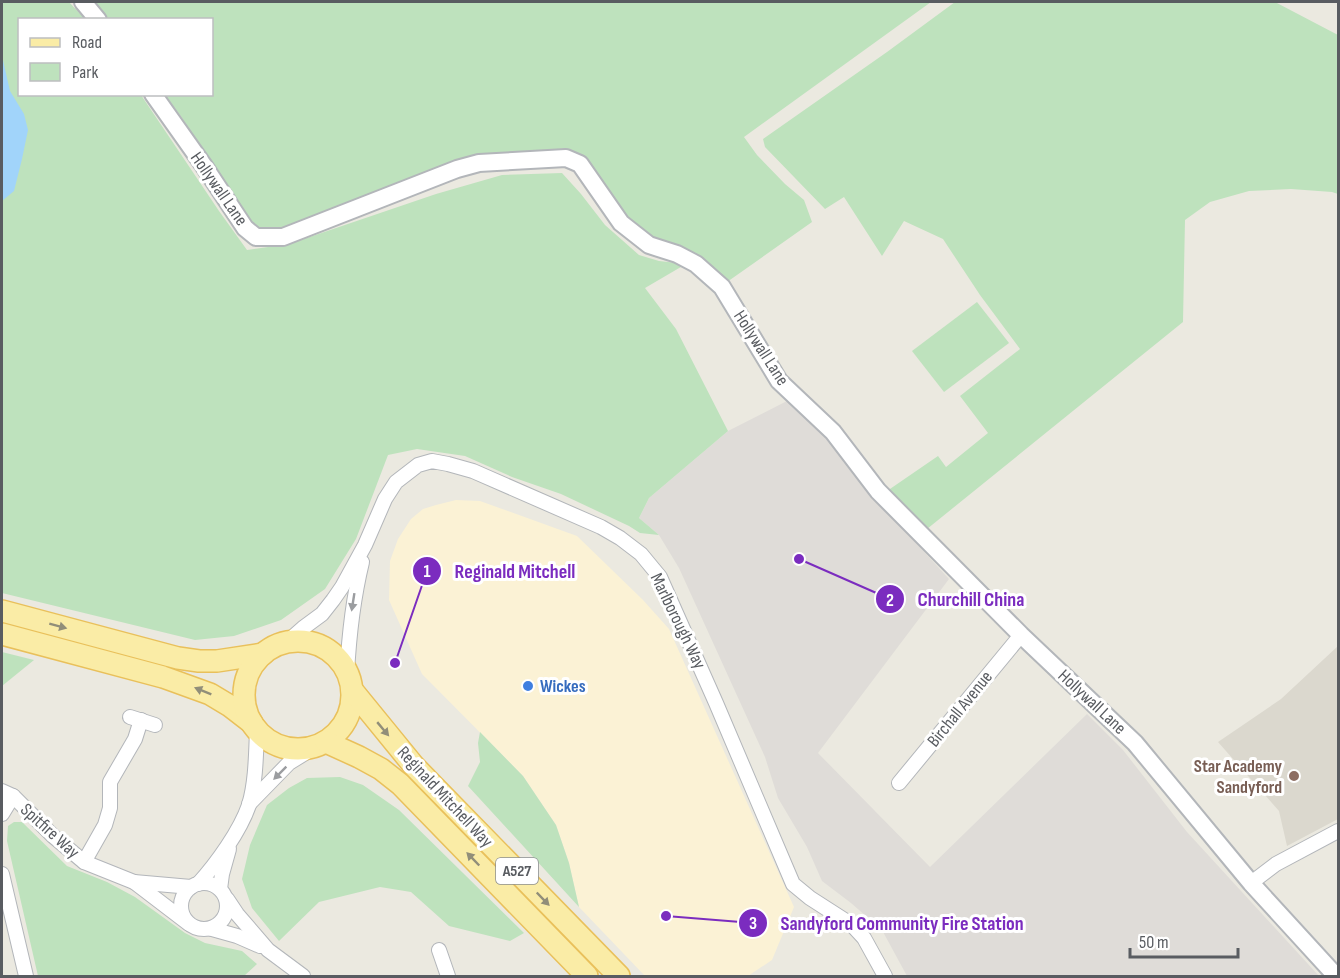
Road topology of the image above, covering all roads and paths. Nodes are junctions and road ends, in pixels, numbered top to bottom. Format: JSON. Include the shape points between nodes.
{"nodes":[{"id":1,"x":83,"y":2,"type":"edge"},
{"id":2,"x":96,"y":18,"type":"edge"},
{"id":3,"x":154,"y":96,"type":"edge"},
{"id":4,"x":365,"y":545,"type":"junction"},
{"id":5,"x":2,"y":611,"type":"edge"},
{"id":6,"x":2,"y":634,"type":"edge"},
{"id":7,"x":1021,"y":635,"type":"junction"},
{"id":8,"x":286,"y":643,"type":"junction"},
{"id":9,"x":263,"y":654,"type":"junction"},
{"id":10,"x":349,"y":682,"type":"junction"},
{"id":11,"x":155,"y":725,"type":"dead end"},
{"id":12,"x":254,"y":726,"type":"junction"},
{"id":13,"x":320,"y":744,"type":"junction"},
{"id":14,"x":899,"y":783,"type":"dead end"},
{"id":15,"x":7,"y":794,"type":"edge"},
{"id":16,"x":249,"y":804,"type":"junction"},
{"id":17,"x":2,"y":814,"type":"edge"},
{"id":18,"x":1338,"y":831,"type":"edge"},
{"id":19,"x":232,"y":838,"type":"junction"},
{"id":20,"x":84,"y":862,"type":"junction"},
{"id":21,"x":2,"y":874,"type":"edge"},
{"id":22,"x":134,"y":882,"type":"junction"},
{"id":23,"x":1251,"y":883,"type":"junction"},
{"id":24,"x":194,"y":885,"type":"junction"},
{"id":25,"x":222,"y":892,"type":"junction"},
{"id":26,"x":189,"y":924,"type":"junction"},
{"id":27,"x":212,"y":928,"type":"junction"},
{"id":28,"x":268,"y":950,"type":"junction"},
{"id":29,"x":439,"y":950,"type":"dead end"},
{"id":30,"x":27,"y":976,"type":"edge"},
{"id":31,"x":303,"y":976,"type":"edge"},
{"id":32,"x":448,"y":976,"type":"edge"},
{"id":33,"x":587,"y":976,"type":"edge"},
{"id":34,"x":619,"y":976,"type":"edge"},
{"id":35,"x":885,"y":976,"type":"edge"},
{"id":36,"x":1336,"y":976,"type":"edge"}],
"edges":[{"from":1,"to":2,"type":"street"},
{"from":3,"to":7,"type":"street","name":"Hollywall Lane","via":[[245,228],[256,237],[283,237],[479,163],[566,158],[580,164],[621,223],[649,245],[696,264],[722,287],[779,381],[833,432],[878,491]]},
{"from":4,"to":8,"type":"street","name":"Marlborough Way","via":[[322,614]]},
{"from":4,"to":10,"type":"street","name":"Marlborough Way","one_way":true,"via":[[348,638]]},
{"from":4,"to":35,"type":"street","name":"Marlborough Way","via":[[396,482],[418,465],[432,461],[473,471],[601,527],[641,554],[660,577],[669,596],[793,884],[852,925],[864,938]]},
{"from":5,"to":9,"type":"main road","one_way":true,"via":[[177,658],[217,661]]},
{"from":12,"to":6,"type":"main road","one_way":true,"via":[[210,694],[163,676]]},
{"from":7,"to":14,"type":"street","name":"Birchall Avenue"},
{"from":7,"to":23,"type":"street","name":"Hollywall Lane","via":[[1136,743]]},
{"from":8,"to":9,"type":"main road"},
{"from":8,"to":10,"type":"main road","via":[[306,642],[324,648],[335,656]]},
{"from":9,"to":12,"type":"main road","via":[[250,671],[244,691]]},
{"from":10,"to":13,"type":"main road","via":[[351,703],[346,720],[335,735]]},
{"from":10,"to":34,"type":"main road","name":"Reginald Mitchell Way","number":"A527","one_way":true,"via":[[414,766]]},
{"from":11,"to":20,"type":"street","via":[[135,718],[135,739],[110,782],[110,808],[105,825]]},
{"from":12,"to":13,"type":"main road","via":[[273,743],[286,748],[306,749]]},
{"from":12,"to":16,"type":"street","via":[[254,776]]},
{"from":13,"to":16,"type":"street","one_way":true,"via":[[290,763]]},
{"from":33,"to":13,"type":"main road","name":"Reginald Mitchell Way","number":"A527","one_way":true,"via":[[400,784],[359,757]]},
{"from":15,"to":17,"type":"street"},
{"from":15,"to":20,"type":"street","name":"Spitfire Way"},
{"from":16,"to":19,"type":"street"},
{"from":18,"to":23,"type":"street","via":[[1276,864]]},
{"from":19,"to":24,"type":"street","via":[[210,870]]},
{"from":19,"to":25,"type":"street","via":[[222,874]]},
{"from":20,"to":22,"type":"street","name":"Spitfire Way"},
{"from":21,"to":30,"type":"street"},
{"from":22,"to":24,"type":"street","name":"Spitfire Way"},
{"from":22,"to":26,"type":"street","name":"Spitfire Way"},
{"from":23,"to":36,"type":"street","name":"Hollywall Lane"},
{"from":24,"to":25,"type":"street","via":[[208,883]]},
{"from":24,"to":26,"type":"street","via":[[183,896],[181,908]]},
{"from":25,"to":27,"type":"street","via":[[227,910],[220,924]]},
{"from":25,"to":28,"type":"street"},
{"from":26,"to":27,"type":"street","via":[[196,929]]},
{"from":27,"to":28,"type":"street"},
{"from":28,"to":31,"type":"street"},
{"from":29,"to":32,"type":"street"}]}
